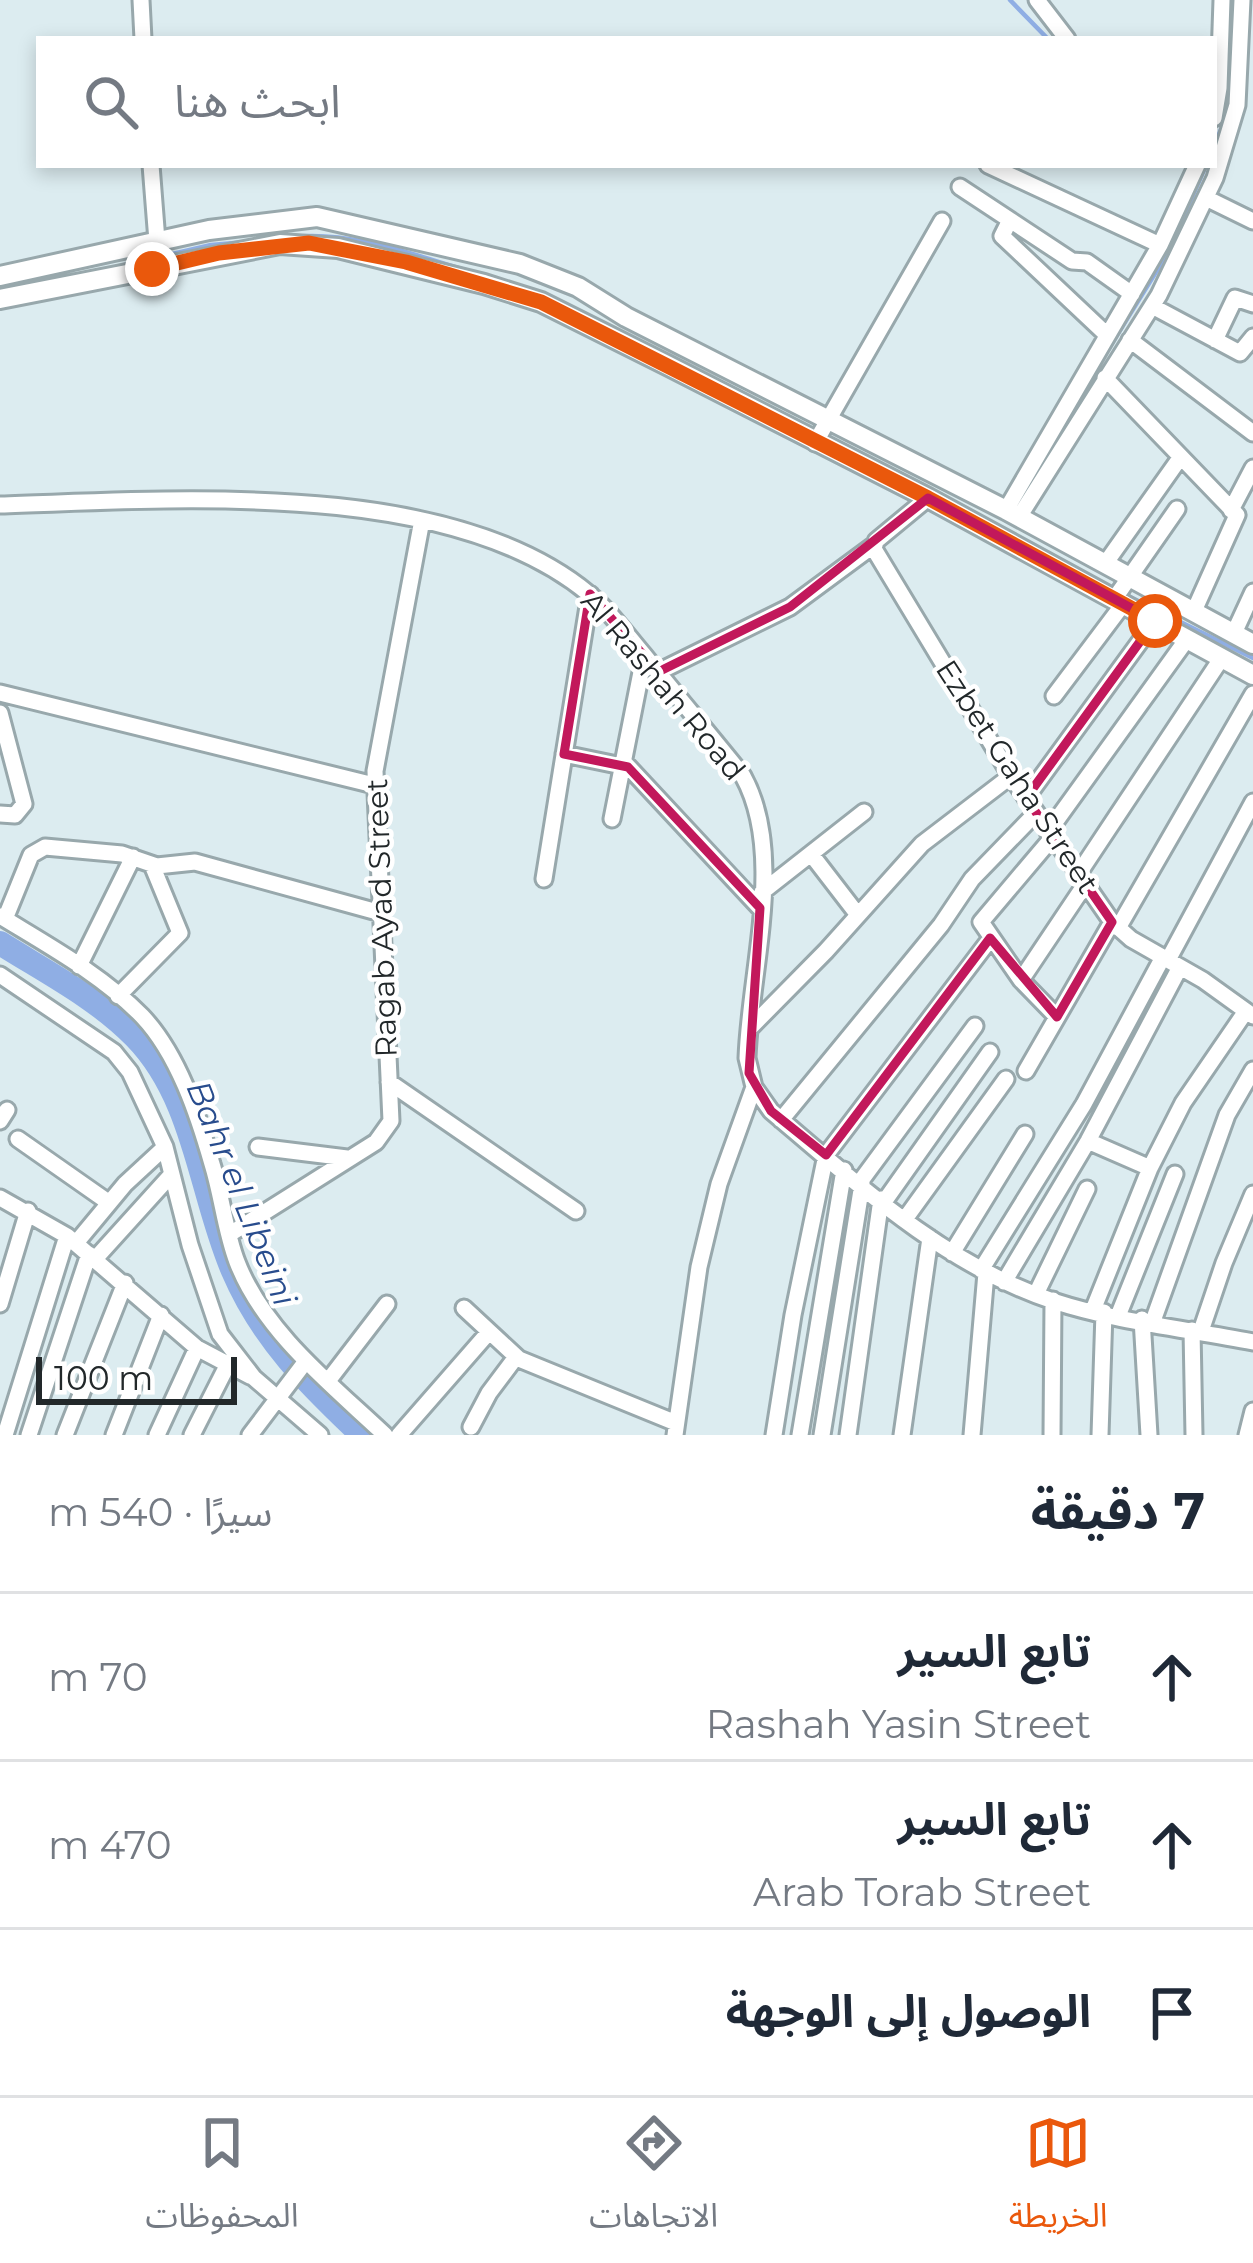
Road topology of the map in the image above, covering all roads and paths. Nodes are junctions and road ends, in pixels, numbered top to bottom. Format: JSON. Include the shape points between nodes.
{"nodes":[{"id":1,"x":141,"y":0,"type":"edge"},
{"id":2,"x":1037,"y":0,"type":"edge"},
{"id":3,"x":1222,"y":0,"type":"edge"},
{"id":4,"x":1242,"y":0,"type":"edge"},
{"id":5,"x":1222,"y":29,"type":"junction"},
{"id":6,"x":1248,"y":31,"type":"edge"},
{"id":7,"x":142,"y":36,"type":"edge"},
{"id":8,"x":1065,"y":36,"type":"edge"},
{"id":9,"x":1217,"y":61,"type":"edge"},
{"id":10,"x":1245,"y":108,"type":"edge"},
{"id":11,"x":151,"y":168,"type":"edge"},
{"id":12,"x":994,"y":168,"type":"edge"},
{"id":13,"x":1196,"y":168,"type":"edge"},
{"id":14,"x":960,"y":187,"type":"dead end"},
{"id":15,"x":1206,"y":198,"type":"junction"},
{"id":16,"x":1010,"y":220,"type":"junction"},
{"id":17,"x":942,"y":221,"type":"dead end"},
{"id":18,"x":1253,"y":221,"type":"edge"},
{"id":19,"x":157,"y":241,"type":"junction"},
{"id":20,"x":1160,"y":245,"type":"junction"},
{"id":21,"x":0,"y":276,"type":"edge"},
{"id":22,"x":1132,"y":293,"type":"junction"},
{"id":23,"x":0,"y":299,"type":"edge"},
{"id":24,"x":1253,"y":304,"type":"edge"},
{"id":25,"x":1152,"y":306,"type":"junction"},
{"id":26,"x":1107,"y":335,"type":"junction"},
{"id":27,"x":1253,"y":337,"type":"edge"},
{"id":28,"x":1130,"y":340,"type":"junction"},
{"id":29,"x":1215,"y":340,"type":"junction"},
{"id":30,"x":1105,"y":378,"type":"junction"},
{"id":31,"x":821,"y":431,"type":"junction"},
{"id":32,"x":1253,"y":433,"type":"edge"},
{"id":33,"x":1180,"y":458,"type":"junction"},
{"id":34,"x":1253,"y":468,"type":"edge"},
{"id":35,"x":928,"y":498,"type":"junction"},
{"id":36,"x":0,"y":506,"type":"edge"},
{"id":37,"x":1177,"y":509,"type":"dead end"},
{"id":38,"x":1232,"y":510,"type":"junction"},
{"id":39,"x":1012,"y":514,"type":"junction"},
{"id":40,"x":422,"y":520,"type":"junction"},
{"id":41,"x":1032,"y":540,"type":"junction"},
{"id":42,"x":874,"y":545,"type":"junction"},
{"id":43,"x":1105,"y":564,"type":"junction"},
{"id":44,"x":1122,"y":591,"type":"junction"},
{"id":45,"x":1253,"y":592,"type":"edge"},
{"id":46,"x":590,"y":594,"type":"junction"},
{"id":47,"x":1194,"y":611,"type":"junction"},
{"id":48,"x":1155,"y":621,"type":"junction"},
{"id":49,"x":1234,"y":633,"type":"junction"},
{"id":50,"x":1187,"y":639,"type":"junction"},
{"id":51,"x":1253,"y":644,"type":"edge"},
{"id":52,"x":644,"y":656,"type":"junction"},
{"id":53,"x":1221,"y":658,"type":"junction"},
{"id":54,"x":658,"y":672,"type":"junction"},
{"id":55,"x":1253,"y":676,"type":"edge"},
{"id":56,"x":0,"y":693,"type":"edge"},
{"id":57,"x":1253,"y":694,"type":"edge"},
{"id":58,"x":1054,"y":696,"type":"dead end"},
{"id":59,"x":0,"y":713,"type":"edge"},
{"id":60,"x":564,"y":754,"type":"junction"},
{"id":61,"x":622,"y":764,"type":"junction"},
{"id":62,"x":1011,"y":776,"type":"junction"},
{"id":63,"x":374,"y":785,"type":"junction"},
{"id":64,"x":1026,"y":798,"type":"junction"},
{"id":65,"x":1253,"y":802,"type":"edge"},
{"id":66,"x":864,"y":812,"type":"dead end"},
{"id":67,"x":0,"y":814,"type":"edge"},
{"id":68,"x":1036,"y":814,"type":"junction"},
{"id":69,"x":612,"y":819,"type":"dead end"},
{"id":70,"x":1050,"y":835,"type":"junction"},
{"id":71,"x":811,"y":854,"type":"junction"},
{"id":72,"x":133,"y":857,"type":"junction"},
{"id":73,"x":152,"y":865,"type":"junction"},
{"id":74,"x":544,"y":879,"type":"dead end"},
{"id":75,"x":1081,"y":881,"type":"junction"},
{"id":76,"x":761,"y":900,"type":"junction"},
{"id":77,"x":381,"y":913,"type":"junction"},
{"id":78,"x":858,"y":915,"type":"junction"},
{"id":79,"x":2,"y":917,"type":"edge"},
{"id":80,"x":1114,"y":925,"type":"junction"},
{"id":81,"x":991,"y":938,"type":"junction"},
{"id":82,"x":1170,"y":961,"type":"junction"},
{"id":83,"x":79,"y":965,"type":"junction"},
{"id":84,"x":0,"y":975,"type":"edge"},
{"id":85,"x":1022,"y":980,"type":"junction"},
{"id":86,"x":118,"y":996,"type":"junction"},
{"id":87,"x":1250,"y":1014,"type":"edge"},
{"id":88,"x":1057,"y":1017,"type":"junction"},
{"id":89,"x":975,"y":1026,"type":"dead end"},
{"id":90,"x":750,"y":1028,"type":"junction"},
{"id":91,"x":989,"y":1052,"type":"dead end"},
{"id":92,"x":1253,"y":1070,"type":"edge"},
{"id":93,"x":1026,"y":1071,"type":"dead end"},
{"id":94,"x":1006,"y":1079,"type":"dead end"},
{"id":95,"x":389,"y":1082,"type":"junction"},
{"id":96,"x":754,"y":1087,"type":"junction"},
{"id":97,"x":782,"y":1120,"type":"junction"},
{"id":98,"x":1025,"y":1135,"type":"dead end"},
{"id":99,"x":18,"y":1139,"type":"dead end"},
{"id":100,"x":1088,"y":1141,"type":"junction"},
{"id":101,"x":258,"y":1147,"type":"dead end"},
{"id":102,"x":165,"y":1148,"type":"junction"},
{"id":103,"x":826,"y":1155,"type":"junction"},
{"id":104,"x":347,"y":1158,"type":"junction"},
{"id":105,"x":1150,"y":1168,"type":"junction"},
{"id":106,"x":844,"y":1170,"type":"junction"},
{"id":107,"x":1174,"y":1174,"type":"dead end"},
{"id":108,"x":171,"y":1175,"type":"junction"},
{"id":109,"x":861,"y":1183,"type":"junction"},
{"id":110,"x":1088,"y":1189,"type":"dead end"},
{"id":111,"x":1253,"y":1194,"type":"edge"},
{"id":112,"x":0,"y":1198,"type":"edge"},
{"id":113,"x":883,"y":1201,"type":"junction"},
{"id":114,"x":108,"y":1202,"type":"junction"},
{"id":115,"x":28,"y":1211,"type":"junction"},
{"id":116,"x":576,"y":1211,"type":"dead end"},
{"id":117,"x":905,"y":1219,"type":"junction"},
{"id":118,"x":230,"y":1234,"type":"junction"},
{"id":119,"x":930,"y":1238,"type":"junction"},
{"id":120,"x":82,"y":1248,"type":"junction"},
{"id":121,"x":952,"y":1253,"type":"junction"},
{"id":122,"x":983,"y":1271,"type":"junction"},
{"id":123,"x":1004,"y":1282,"type":"junction"},
{"id":124,"x":125,"y":1283,"type":"junction"},
{"id":125,"x":1036,"y":1294,"type":"junction"},
{"id":126,"x":1053,"y":1300,"type":"junction"},
{"id":127,"x":0,"y":1304,"type":"edge"},
{"id":128,"x":387,"y":1304,"type":"dead end"},
{"id":129,"x":464,"y":1308,"type":"dead end"},
{"id":130,"x":1105,"y":1313,"type":"junction"},
{"id":131,"x":160,"y":1316,"type":"junction"},
{"id":132,"x":1147,"y":1320,"type":"junction"},
{"id":133,"x":1197,"y":1330,"type":"junction"},
{"id":134,"x":489,"y":1332,"type":"junction"},
{"id":135,"x":1253,"y":1342,"type":"edge"},
{"id":136,"x":197,"y":1348,"type":"junction"},
{"id":137,"x":516,"y":1357,"type":"junction"},
{"id":138,"x":306,"y":1361,"type":"junction"},
{"id":139,"x":227,"y":1366,"type":"junction"},
{"id":140,"x":254,"y":1378,"type":"junction"},
{"id":141,"x":328,"y":1381,"type":"junction"},
{"id":142,"x":277,"y":1399,"type":"junction"},
{"id":143,"x":1253,"y":1411,"type":"edge"},
{"id":144,"x":471,"y":1427,"type":"dead end"},
{"id":145,"x":675,"y":1429,"type":"edge"},
{"id":146,"x":5,"y":1435,"type":"edge"},
{"id":147,"x":28,"y":1435,"type":"edge"},
{"id":148,"x":65,"y":1435,"type":"edge"},
{"id":149,"x":114,"y":1435,"type":"edge"},
{"id":150,"x":157,"y":1435,"type":"edge"},
{"id":151,"x":192,"y":1435,"type":"edge"},
{"id":152,"x":250,"y":1435,"type":"edge"},
{"id":153,"x":320,"y":1435,"type":"edge"},
{"id":154,"x":385,"y":1435,"type":"edge"},
{"id":155,"x":399,"y":1435,"type":"edge"},
{"id":156,"x":774,"y":1435,"type":"edge"},
{"id":157,"x":800,"y":1435,"type":"edge"},
{"id":158,"x":822,"y":1435,"type":"edge"},
{"id":159,"x":848,"y":1435,"type":"edge"},
{"id":160,"x":902,"y":1435,"type":"edge"},
{"id":161,"x":972,"y":1435,"type":"edge"},
{"id":162,"x":1052,"y":1435,"type":"edge"},
{"id":163,"x":1100,"y":1435,"type":"edge"},
{"id":164,"x":1149,"y":1435,"type":"edge"},
{"id":165,"x":1194,"y":1435,"type":"edge"},
{"id":166,"x":1247,"y":1435,"type":"edge"}],
"edges":[{"from":1,"to":7,"type":"street"},
{"from":2,"to":8,"type":"street"},
{"from":3,"to":5,"type":"street"},
{"from":4,"to":6,"type":"street"},
{"from":5,"to":6,"type":"street"},
{"from":5,"to":9,"type":"street"},
{"from":6,"to":10,"type":"street"},
{"from":10,"to":15,"type":"street"},
{"from":11,"to":19,"type":"street"},
{"from":12,"to":20,"type":"street"},
{"from":13,"to":20,"type":"street"},
{"from":14,"to":16,"type":"street"},
{"from":15,"to":18,"type":"street"},
{"from":15,"to":25,"type":"street"},
{"from":16,"to":22,"type":"street"},
{"from":16,"to":26,"type":"street","via":[[1002,236]]},
{"from":17,"to":31,"type":"street"},
{"from":19,"to":21,"type":"street"},
{"from":19,"to":31,"type":"street","via":[[317,217],[493,256],[578,287]]},
{"from":20,"to":22,"type":"street"},
{"from":22,"to":26,"type":"street"},
{"from":23,"to":31,"type":"street","via":[[236,250],[309,243],[541,302]]},
{"from":24,"to":29,"type":"street","via":[[1235,298]]},
{"from":25,"to":28,"type":"street"},
{"from":25,"to":29,"type":"street"},
{"from":26,"to":39,"type":"street"},
{"from":27,"to":29,"type":"street","via":[[1240,353]]},
{"from":28,"to":30,"type":"street"},
{"from":28,"to":32,"type":"street"},
{"from":30,"to":33,"type":"street"},
{"from":30,"to":39,"type":"street"},
{"from":31,"to":35,"type":"street"},
{"from":31,"to":39,"type":"street"},
{"from":33,"to":38,"type":"street"},
{"from":33,"to":43,"type":"street"},
{"from":34,"to":38,"type":"street"},
{"from":35,"to":41,"type":"street"},
{"from":35,"to":42,"type":"street"},
{"from":36,"to":40,"type":"street","name":"Al Rashah Road","via":[[301,505]]},
{"from":37,"to":44,"type":"street"},
{"from":38,"to":47,"type":"street","via":[[1238,518]]},
{"from":39,"to":41,"type":"street"},
{"from":40,"to":46,"type":"street","name":"Al Rashah Road","via":[[495,542]]},
{"from":40,"to":63,"type":"street","name":"Ragab Ayad Street"},
{"from":41,"to":43,"type":"street"},
{"from":41,"to":44,"type":"street"},
{"from":42,"to":54,"type":"street","via":[[790,607]]},
{"from":42,"to":62,"type":"street","name":"Ezbet Gaha Street"},
{"from":43,"to":44,"type":"street"},
{"from":44,"to":47,"type":"street"},
{"from":44,"to":48,"type":"street"},
{"from":44,"to":58,"type":"street"},
{"from":45,"to":49,"type":"street"},
{"from":46,"to":52,"type":"street","name":"Al Rashah Road"},
{"from":46,"to":60,"type":"street"},
{"from":47,"to":49,"type":"street"},
{"from":48,"to":50,"type":"street"},
{"from":48,"to":64,"type":"street"},
{"from":49,"to":51,"type":"street"},
{"from":50,"to":53,"type":"street"},
{"from":50,"to":70,"type":"street"},
{"from":52,"to":54,"type":"street","name":"Al Rashah Road"},
{"from":52,"to":61,"type":"street"},
{"from":53,"to":55,"type":"street"},
{"from":53,"to":75,"type":"street"},
{"from":54,"to":76,"type":"street","name":"Al Rashah Road","via":[[753,794],[764,834]]},
{"from":56,"to":63,"type":"street"},
{"from":57,"to":80,"type":"street"},
{"from":59,"to":67,"type":"street","via":[[24,804],[16,815]]},
{"from":60,"to":61,"type":"street"},
{"from":60,"to":74,"type":"street"},
{"from":61,"to":69,"type":"street"},
{"from":61,"to":76,"type":"street"},
{"from":62,"to":64,"type":"street","name":"Ezbet Gaha Street"},
{"from":62,"to":78,"type":"street","via":[[932,835]]},
{"from":63,"to":77,"type":"street","name":"Ragab Ayad Street"},
{"from":64,"to":68,"type":"street","name":"Ezbet Gaha Street"},
{"from":65,"to":82,"type":"street"},
{"from":66,"to":71,"type":"street"},
{"from":68,"to":70,"type":"street","name":"Ezbet Gaha Street"},
{"from":68,"to":97,"type":"street","via":[[972,879]]},
{"from":70,"to":75,"type":"street","name":"Ezbet Gaha Street"},
{"from":70,"to":81,"type":"street","via":[[983,916]]},
{"from":71,"to":76,"type":"street"},
{"from":71,"to":78,"type":"street"},
{"from":72,"to":73,"type":"street"},
{"from":72,"to":79,"type":"street","via":[[37,849]]},
{"from":72,"to":83,"type":"street"},
{"from":73,"to":77,"type":"street","via":[[196,862]]},
{"from":73,"to":86,"type":"street","via":[[181,933]]},
{"from":75,"to":80,"type":"street","name":"Ezbet Gaha Street"},
{"from":75,"to":85,"type":"street"},
{"from":76,"to":90,"type":"street","name":"Al Rashah Road"},
{"from":77,"to":95,"type":"street","name":"Ragab Ayad Street"},
{"from":78,"to":90,"type":"street"},
{"from":79,"to":83,"type":"street"},
{"from":80,"to":82,"type":"street","name":"Ezbet Gaha Street"},
{"from":80,"to":88,"type":"street"},
{"from":81,"to":85,"type":"street"},
{"from":81,"to":103,"type":"street"},
{"from":82,"to":87,"type":"street","name":"Ezbet Gaha Street"},
{"from":82,"to":100,"type":"street"},
{"from":82,"to":122,"type":"street"},
{"from":83,"to":86,"type":"street"},
{"from":84,"to":102,"type":"street","via":[[114,1052]]},
{"from":85,"to":88,"type":"street"},
{"from":86,"to":118,"type":"street","via":[[174,1065]]},
{"from":87,"to":105,"type":"street","via":[[1183,1103]]},
{"from":88,"to":93,"type":"street"},
{"from":89,"to":109,"type":"street"},
{"from":90,"to":96,"type":"street","name":"Al Rashah Road"},
{"from":91,"to":113,"type":"street"},
{"from":92,"to":132,"type":"street","via":[[1227,1115]]},
{"from":94,"to":117,"type":"street"},
{"from":95,"to":104,"type":"street","name":"Ragab Ayad Street","via":[[386,1133]]},
{"from":95,"to":116,"type":"street"},
{"from":96,"to":97,"type":"street"},
{"from":96,"to":145,"type":"street","via":[[699,1268]]},
{"from":97,"to":103,"type":"street"},
{"from":98,"to":121,"type":"street"},
{"from":99,"to":114,"type":"street"},
{"from":100,"to":105,"type":"street"},
{"from":100,"to":123,"type":"street"},
{"from":101,"to":104,"type":"street"},
{"from":102,"to":108,"type":"street"},
{"from":102,"to":114,"type":"street"},
{"from":103,"to":106,"type":"street"},
{"from":103,"to":156,"type":"street"},
{"from":104,"to":118,"type":"street","name":"Ragab Ayad Street"},
{"from":105,"to":130,"type":"street"},
{"from":106,"to":109,"type":"street"},
{"from":106,"to":157,"type":"street"},
{"from":107,"to":130,"type":"street"},
{"from":108,"to":120,"type":"street"},
{"from":108,"to":140,"type":"street","via":[[220,1334]]},
{"from":109,"to":113,"type":"street"},
{"from":109,"to":158,"type":"street"},
{"from":110,"to":125,"type":"street"},
{"from":111,"to":133,"type":"street"},
{"from":112,"to":115,"type":"street"},
{"from":113,"to":117,"type":"street"},
{"from":113,"to":159,"type":"street"},
{"from":114,"to":120,"type":"street"},
{"from":115,"to":120,"type":"street"},
{"from":115,"to":127,"type":"street"},
{"from":117,"to":119,"type":"street"},
{"from":118,"to":138,"type":"street","via":[[262,1306]]},
{"from":119,"to":121,"type":"street"},
{"from":119,"to":160,"type":"street"},
{"from":120,"to":124,"type":"street"},
{"from":120,"to":146,"type":"street"},
{"from":120,"to":147,"type":"street"},
{"from":121,"to":122,"type":"street"},
{"from":122,"to":123,"type":"street"},
{"from":122,"to":161,"type":"street"},
{"from":123,"to":125,"type":"street"},
{"from":124,"to":131,"type":"street"},
{"from":124,"to":148,"type":"street"},
{"from":125,"to":126,"type":"street"},
{"from":126,"to":130,"type":"street"},
{"from":126,"to":162,"type":"street"},
{"from":128,"to":141,"type":"street"},
{"from":129,"to":134,"type":"street"},
{"from":130,"to":132,"type":"street"},
{"from":130,"to":163,"type":"street"},
{"from":131,"to":136,"type":"street"},
{"from":131,"to":149,"type":"street"},
{"from":132,"to":133,"type":"street"},
{"from":132,"to":164,"type":"street"},
{"from":133,"to":135,"type":"street"},
{"from":133,"to":165,"type":"street"},
{"from":134,"to":137,"type":"street"},
{"from":134,"to":155,"type":"street"},
{"from":136,"to":139,"type":"street"},
{"from":136,"to":150,"type":"street"},
{"from":137,"to":144,"type":"street"},
{"from":137,"to":145,"type":"street"},
{"from":138,"to":141,"type":"street"},
{"from":138,"to":142,"type":"street"},
{"from":139,"to":140,"type":"street"},
{"from":139,"to":151,"type":"street"},
{"from":140,"to":142,"type":"street"},
{"from":141,"to":154,"type":"street"},
{"from":142,"to":152,"type":"street"},
{"from":142,"to":153,"type":"street"},
{"from":143,"to":166,"type":"street"}]}
